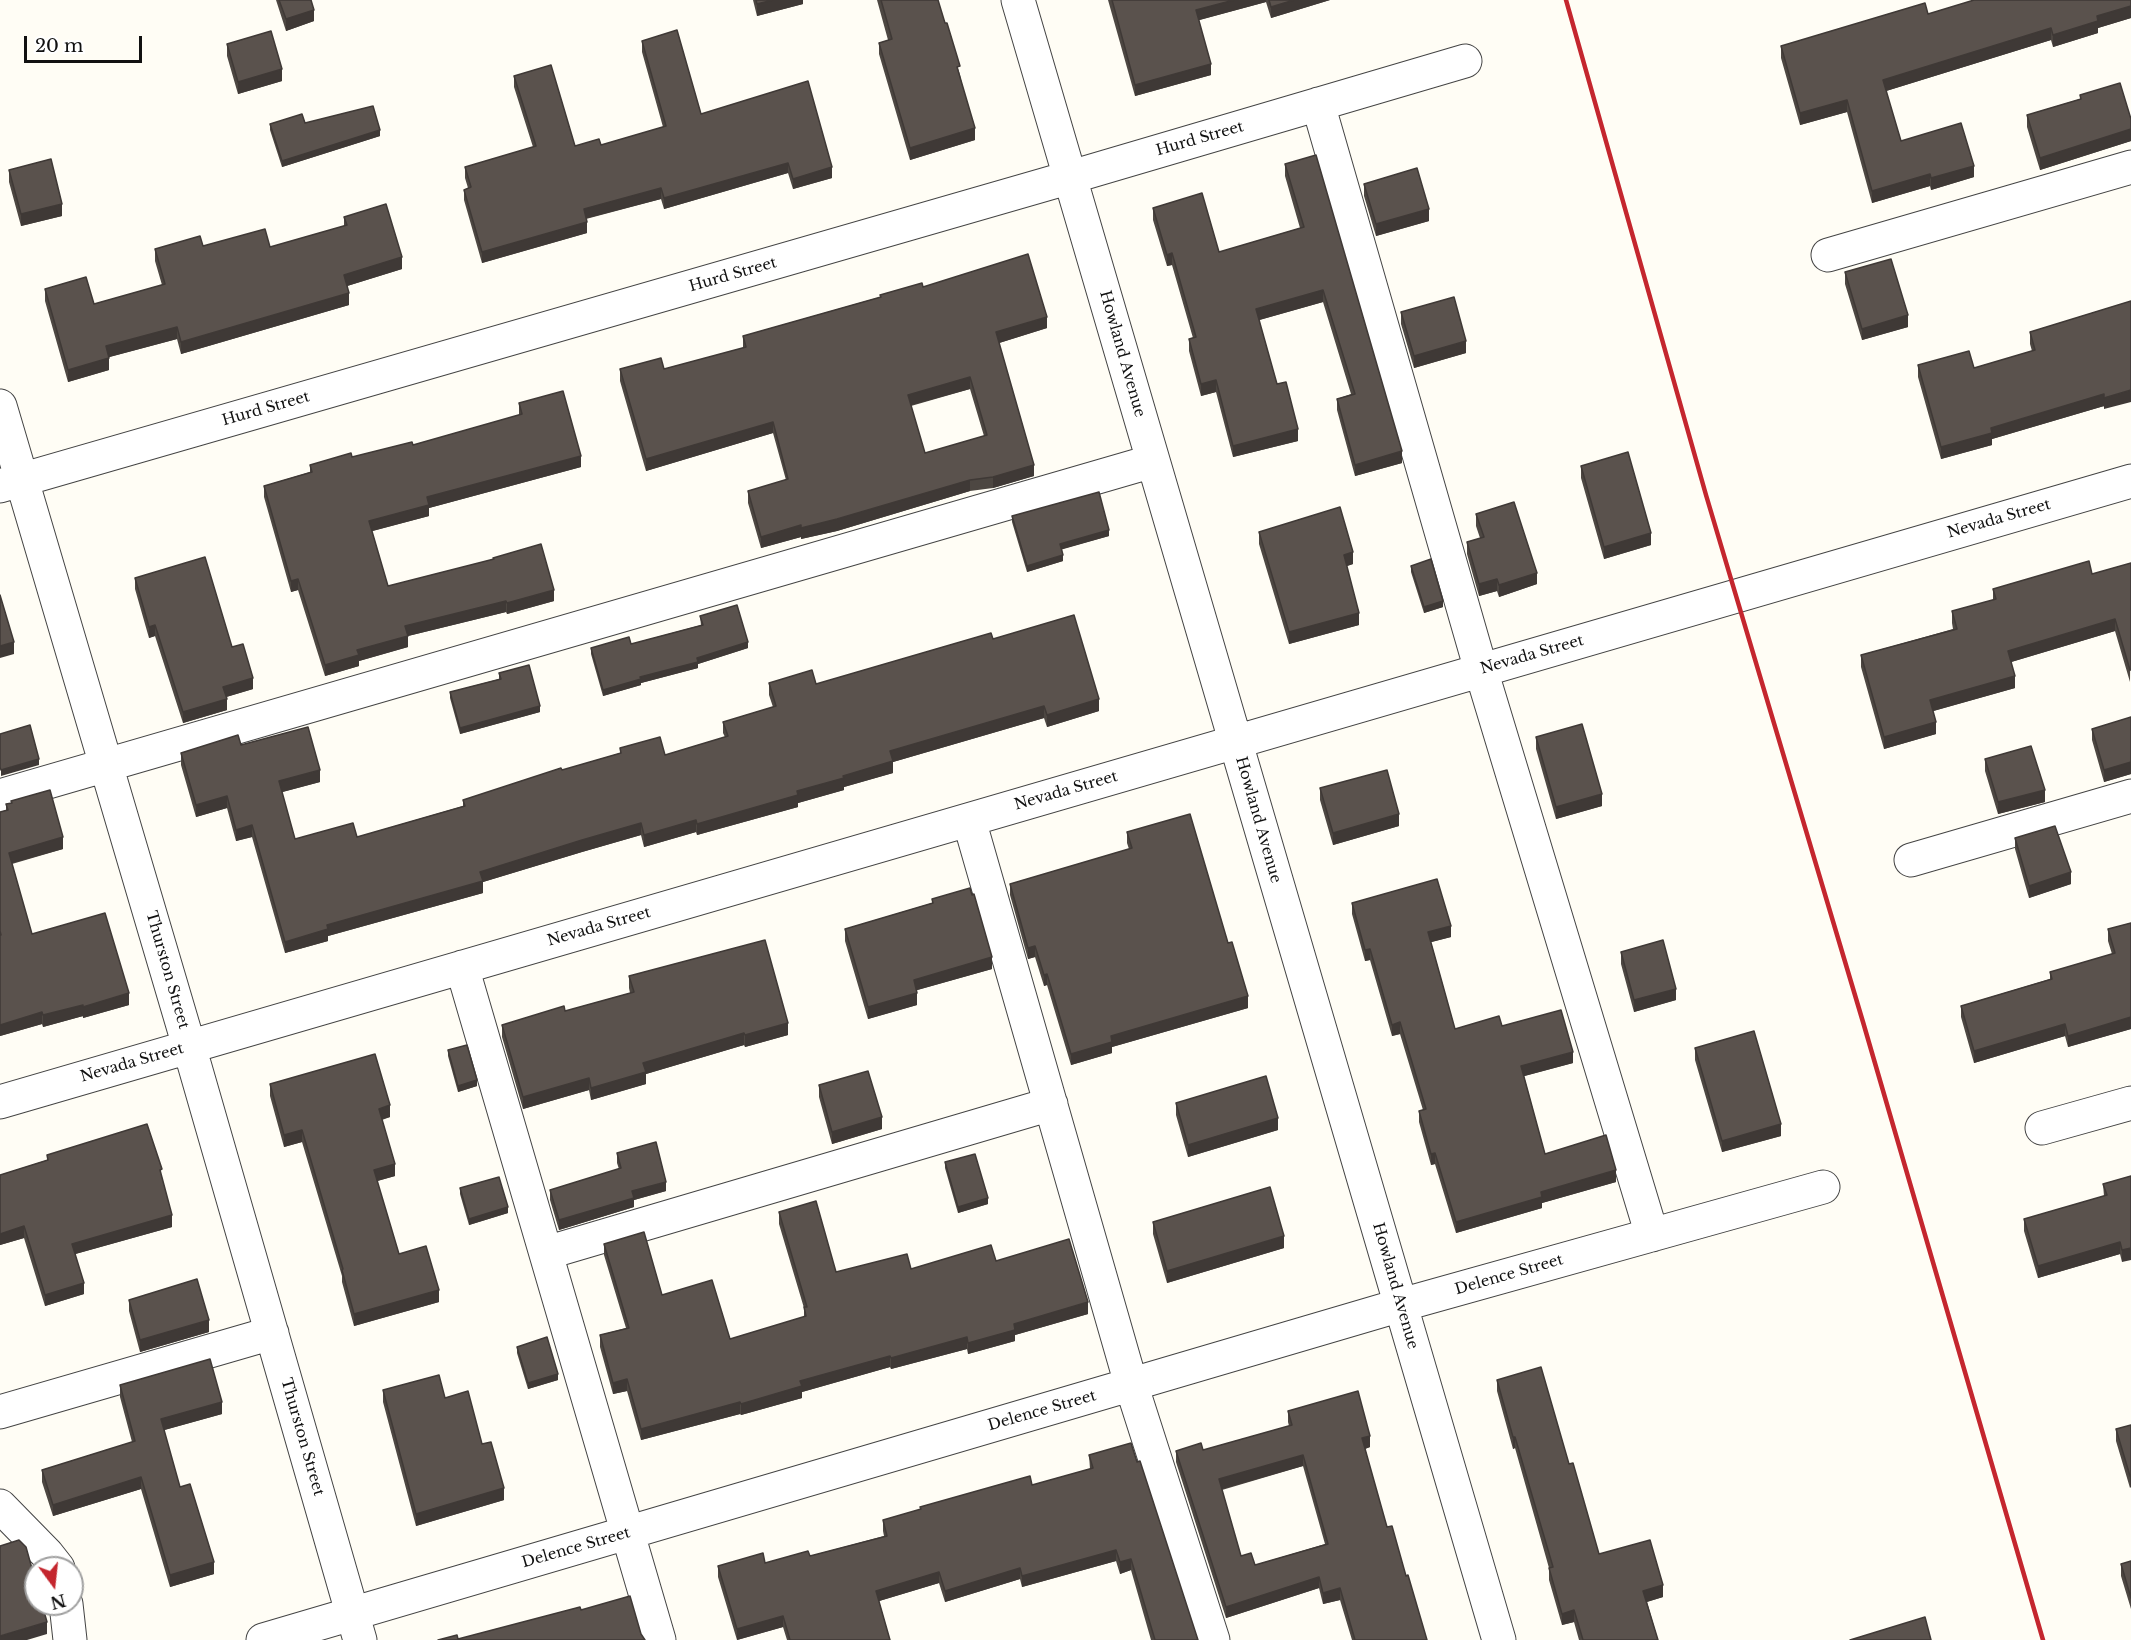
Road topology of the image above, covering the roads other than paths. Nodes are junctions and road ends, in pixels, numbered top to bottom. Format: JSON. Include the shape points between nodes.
{"nodes":[{"id":1,"x":1018,"y":0,"type":"edge"},
{"id":2,"x":1465,"y":61,"type":"dead end"},
{"id":3,"x":1318,"y":104,"type":"junction"},
{"id":4,"x":2131,"y":167,"type":"edge"},
{"id":5,"x":1071,"y":177,"type":"junction"},
{"id":6,"x":1828,"y":255,"type":"dead end"},
{"id":7,"x":0,"y":406,"type":"edge"},
{"id":8,"x":1153,"y":461,"type":"junction"},
{"id":9,"x":2131,"y":481,"type":"edge"},
{"id":10,"x":11,"y":483,"type":"edge"},
{"id":11,"x":1481,"y":670,"type":"junction"},
{"id":12,"x":1235,"y":742,"type":"junction"},
{"id":13,"x":106,"y":765,"type":"junction"},
{"id":14,"x":0,"y":796,"type":"edge"},
{"id":15,"x":2131,"y":796,"type":"edge"},
{"id":16,"x":969,"y":820,"type":"junction"},
{"id":17,"x":1911,"y":860,"type":"dead end"},
{"id":18,"x":462,"y":967,"type":"junction"},
{"id":19,"x":189,"y":1046,"type":"junction"},
{"id":20,"x":0,"y":1102,"type":"edge"},
{"id":21,"x":2131,"y":1103,"type":"edge"},
{"id":22,"x":1051,"y":1104,"type":"junction"},
{"id":23,"x":2042,"y":1128,"type":"dead end"},
{"id":24,"x":1823,"y":1187,"type":"dead end"},
{"id":25,"x":1652,"y":1235,"type":"junction"},
{"id":26,"x":546,"y":1253,"type":"junction"},
{"id":27,"x":1401,"y":1305,"type":"junction"},
{"id":28,"x":272,"y":1333,"type":"junction"},
{"id":29,"x":1131,"y":1384,"type":"junction"},
{"id":30,"x":0,"y":1412,"type":"edge"},
{"id":31,"x":0,"y":1506,"type":"edge"},
{"id":32,"x":628,"y":1532,"type":"junction"},
{"id":33,"x":49,"y":1556,"type":"edge"},
{"id":34,"x":67,"y":1616,"type":"edge"},
{"id":35,"x":356,"y":1627,"type":"edge"},
{"id":36,"x":70,"y":1640,"type":"edge"},
{"id":37,"x":263,"y":1640,"type":"edge"},
{"id":38,"x":659,"y":1640,"type":"edge"},
{"id":39,"x":1213,"y":1640,"type":"edge"},
{"id":40,"x":1499,"y":1640,"type":"edge"}],
"edges":[{"from":1,"to":5,"type":"street","name":"Howland Avenue"},
{"from":2,"to":3,"type":"street","name":"Hurd Street"},
{"from":3,"to":5,"type":"street","name":"Hurd Street"},
{"from":3,"to":11,"type":"street"},
{"from":4,"to":6,"type":"street"},
{"from":5,"to":8,"type":"street","name":"Howland Avenue"},
{"from":5,"to":10,"type":"street","name":"Hurd Street"},
{"from":7,"to":10,"type":"street","name":"Thurston Street"},
{"from":8,"to":12,"type":"street","name":"Howland Avenue"},
{"from":8,"to":13,"type":"street"},
{"from":9,"to":11,"type":"street","name":"Nevada Street"},
{"from":10,"to":13,"type":"street","name":"Thurston Street"},
{"from":11,"to":12,"type":"street","name":"Nevada Street"},
{"from":11,"to":25,"type":"street"},
{"from":12,"to":16,"type":"street","name":"Nevada Street"},
{"from":12,"to":27,"type":"street","name":"Howland Avenue"},
{"from":13,"to":14,"type":"street"},
{"from":13,"to":19,"type":"street","name":"Thurston Street"},
{"from":15,"to":17,"type":"street"},
{"from":16,"to":18,"type":"street","name":"Nevada Street"},
{"from":16,"to":22,"type":"street"},
{"from":18,"to":19,"type":"street","name":"Nevada Street"},
{"from":18,"to":26,"type":"street"},
{"from":19,"to":20,"type":"street","name":"Nevada Street"},
{"from":19,"to":28,"type":"street","name":"Thurston Street"},
{"from":21,"to":23,"type":"street"},
{"from":22,"to":26,"type":"street"},
{"from":22,"to":29,"type":"street"},
{"from":24,"to":25,"type":"street","name":"Delence Street"},
{"from":25,"to":27,"type":"street","name":"Delence Street"},
{"from":26,"to":32,"type":"street"},
{"from":27,"to":29,"type":"street","name":"Delence Street"},
{"from":27,"to":40,"type":"street","name":"Howland Avenue"},
{"from":28,"to":30,"type":"street"},
{"from":28,"to":35,"type":"street","name":"Thurston Street"},
{"from":29,"to":32,"type":"street","name":"Delence Street"},
{"from":29,"to":39,"type":"street"},
{"from":31,"to":33,"type":"street"},
{"from":32,"to":35,"type":"street","name":"Delence Street"},
{"from":32,"to":38,"type":"street"},
{"from":34,"to":36,"type":"street"},
{"from":35,"to":37,"type":"street","name":"Delence Street"}]}
